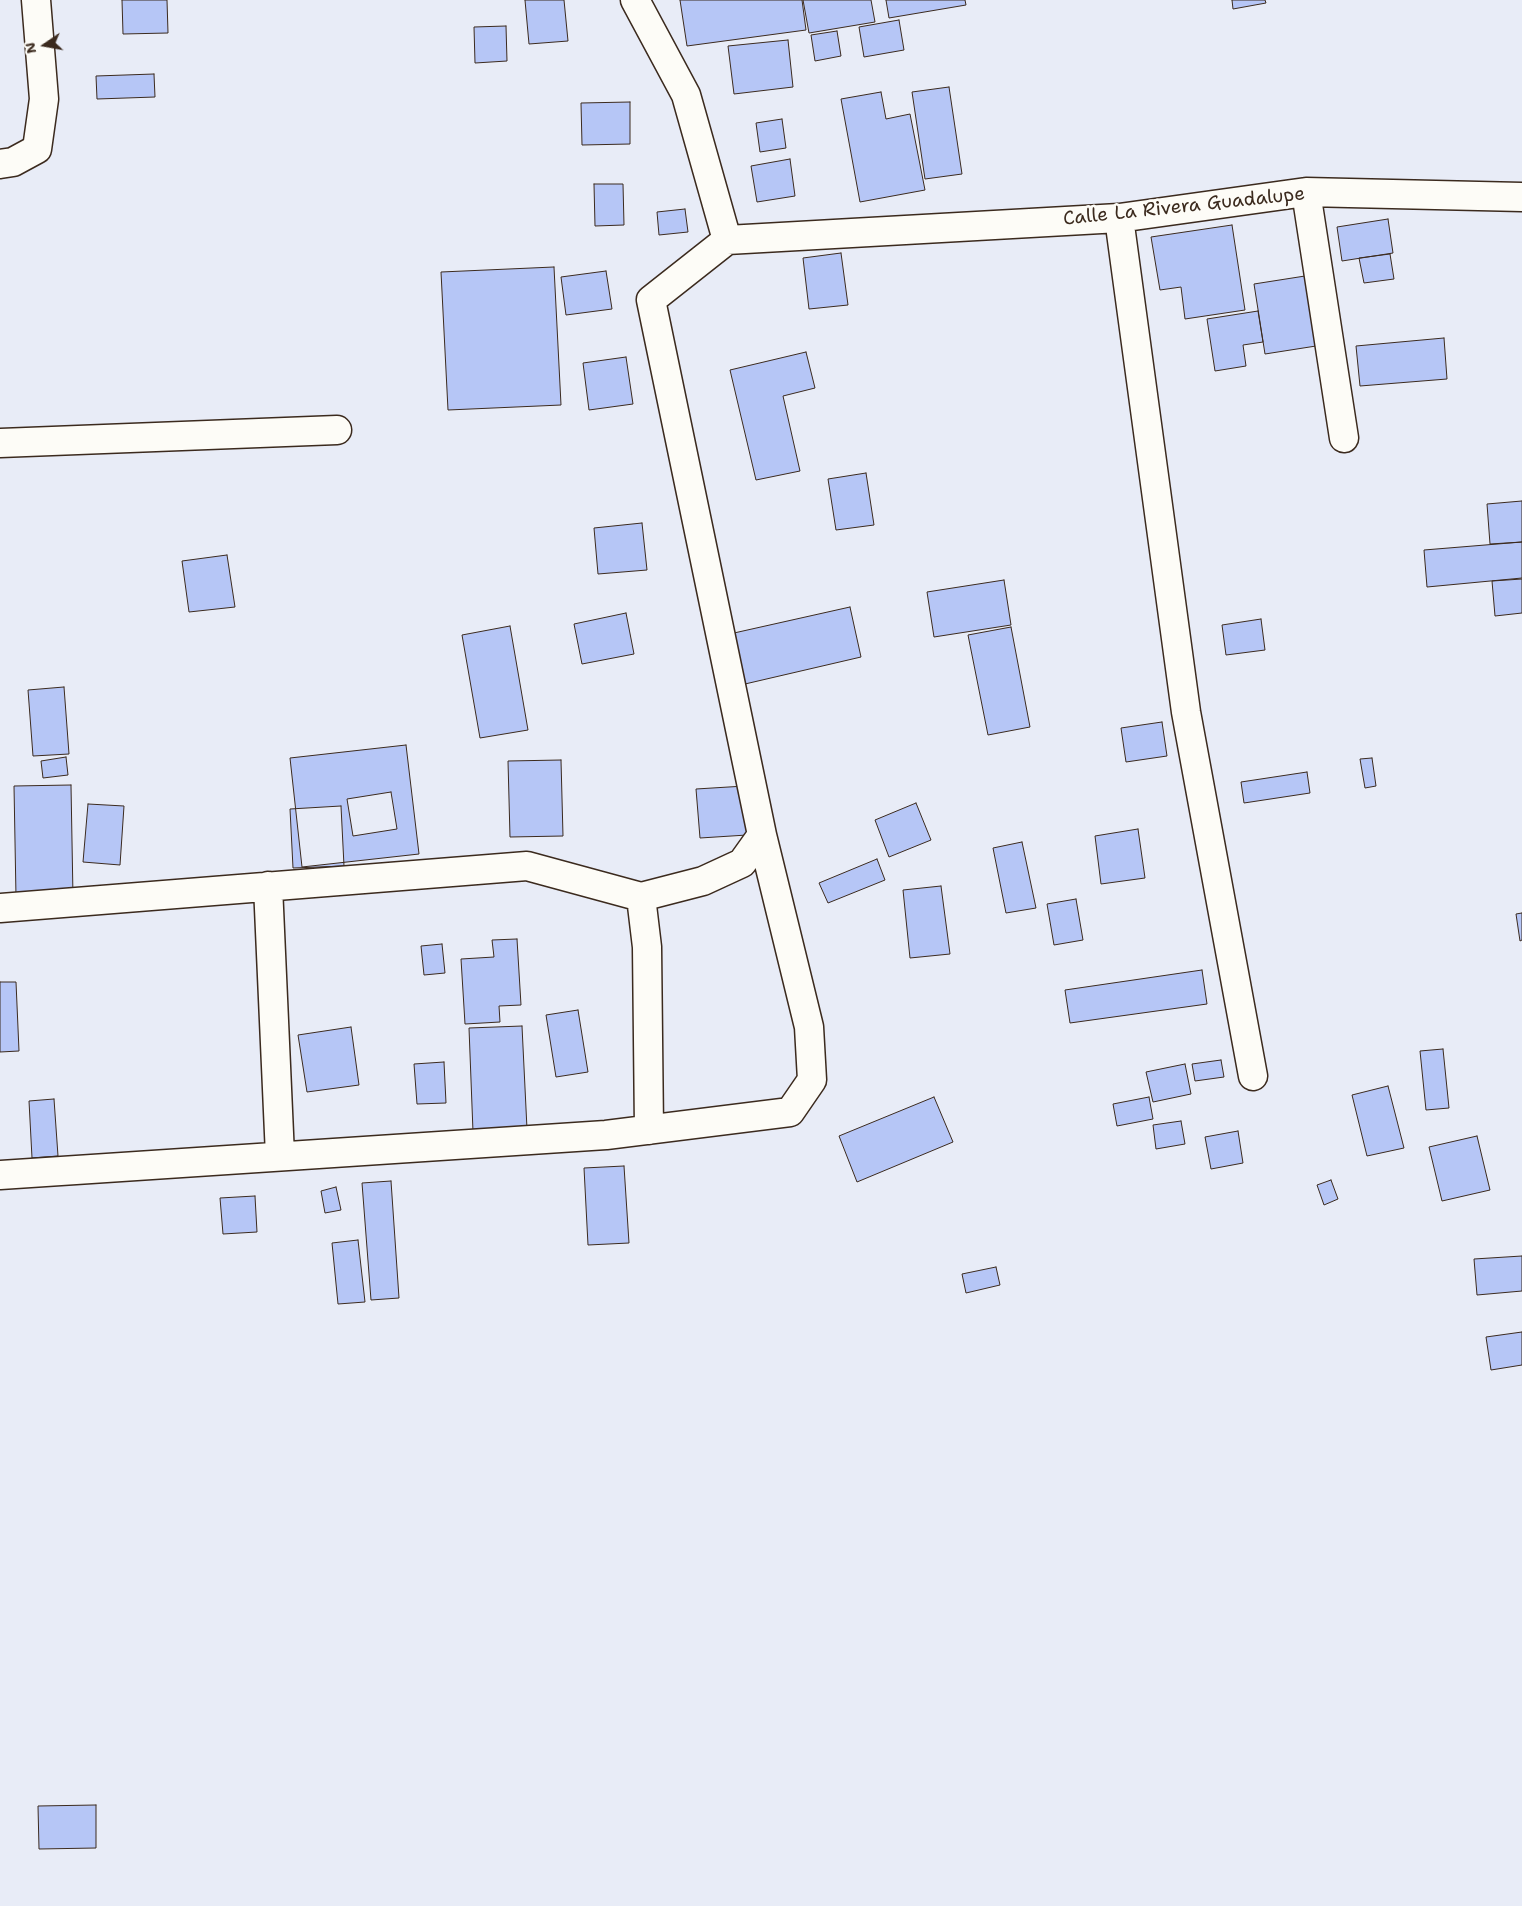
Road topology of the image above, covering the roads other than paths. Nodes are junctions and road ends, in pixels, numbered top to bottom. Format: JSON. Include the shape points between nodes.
{"nodes":[{"id":1,"x":36,"y":0,"type":"edge"},
{"id":2,"x":635,"y":0,"type":"edge"},
{"id":3,"x":0,"y":164,"type":"edge"},
{"id":4,"x":1306,"y":192,"type":"junction"},
{"id":5,"x":1522,"y":197,"type":"edge"},
{"id":6,"x":1119,"y":218,"type":"junction"},
{"id":7,"x":727,"y":240,"type":"junction"},
{"id":8,"x":337,"y":430,"type":"dead end"},
{"id":9,"x":1344,"y":438,"type":"dead end"},
{"id":10,"x":0,"y":443,"type":"edge"},
{"id":11,"x":762,"y":835,"type":"junction"},
{"id":12,"x":268,"y":886,"type":"junction"},
{"id":13,"x":641,"y":897,"type":"junction"},
{"id":14,"x":0,"y":908,"type":"edge"},
{"id":15,"x":1253,"y":1076,"type":"dead end"},
{"id":16,"x":649,"y":1130,"type":"junction"},
{"id":17,"x":280,"y":1156,"type":"junction"},
{"id":18,"x":0,"y":1175,"type":"edge"}],
"edges":[{"from":1,"to":3,"type":"street","via":[[44,99],[37,149],[13,162]]},
{"from":2,"to":7,"type":"street","via":[[686,95]]},
{"from":4,"to":5,"type":"street","name":"Calle La Rivera Guadalupe"},
{"from":4,"to":6,"type":"street","name":"Calle La Rivera Guadalupe"},
{"from":4,"to":9,"type":"street"},
{"from":6,"to":7,"type":"street","name":"Calle La Rivera Guadalupe"},
{"from":6,"to":15,"type":"street","via":[[1186,712]]},
{"from":7,"to":11,"type":"street","via":[[652,300]]},
{"from":8,"to":10,"type":"street"},
{"from":11,"to":13,"type":"street","via":[[742,863],[703,881]]},
{"from":11,"to":16,"type":"street","via":[[809,1028],[812,1080],[790,1112]]},
{"from":12,"to":13,"type":"street","via":[[527,866]]},
{"from":12,"to":14,"type":"street"},
{"from":12,"to":17,"type":"street"},
{"from":13,"to":16,"type":"street","via":[[647,947]]},
{"from":16,"to":17,"type":"street"},
{"from":17,"to":18,"type":"street"}]}
